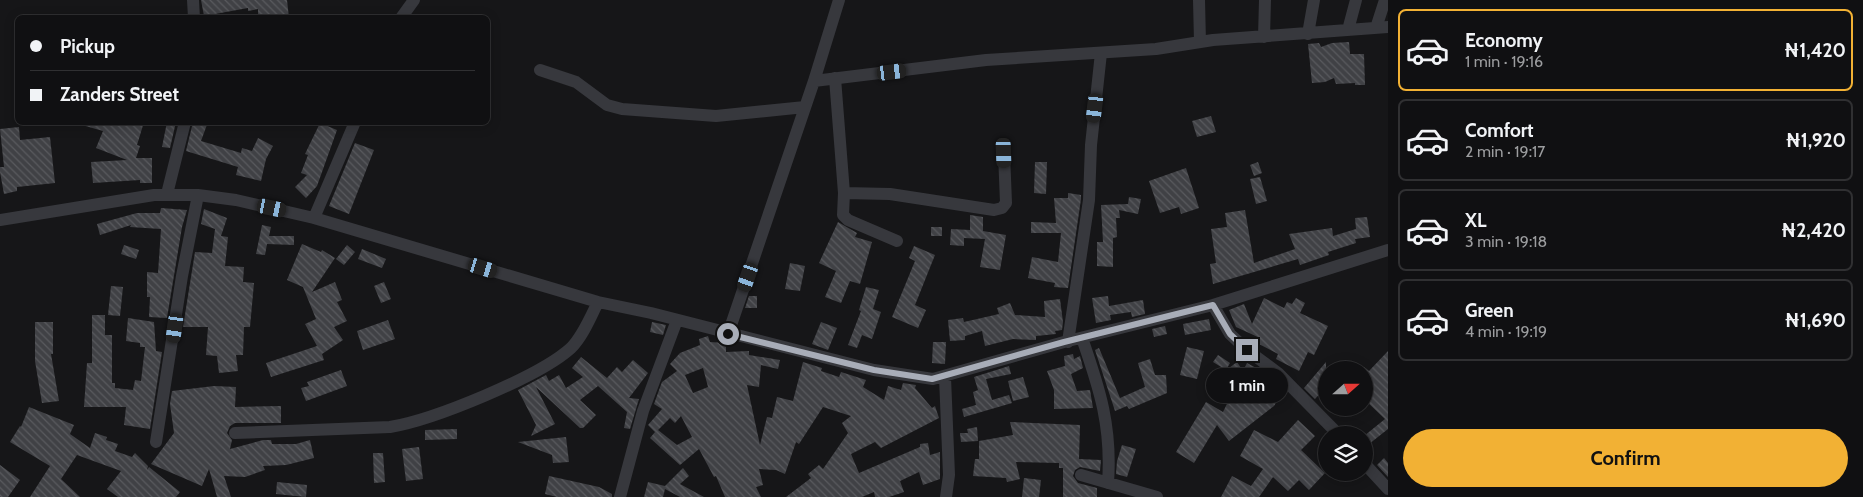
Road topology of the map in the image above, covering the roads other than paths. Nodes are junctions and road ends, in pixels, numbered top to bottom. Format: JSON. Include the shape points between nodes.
{"nodes":[{"id":1,"x":193,"y":0,"type":"edge"},
{"id":2,"x":414,"y":0,"type":"edge"},
{"id":3,"x":839,"y":0,"type":"edge"},
{"id":4,"x":1199,"y":0,"type":"edge"},
{"id":5,"x":1265,"y":0,"type":"edge"},
{"id":6,"x":1314,"y":0,"type":"edge"},
{"id":7,"x":1356,"y":0,"type":"edge"},
{"id":8,"x":1385,"y":0,"type":"edge"},
{"id":9,"x":194,"y":15,"type":"edge"},
{"id":10,"x":404,"y":15,"type":"edge"},
{"id":11,"x":1382,"y":28,"type":"edge"},
{"id":12,"x":1348,"y":30,"type":"junction"},
{"id":13,"x":1308,"y":34,"type":"junction"},
{"id":14,"x":1264,"y":37,"type":"junction"},
{"id":15,"x":1200,"y":42,"type":"junction"},
{"id":16,"x":1101,"y":53,"type":"junction"},
{"id":17,"x":540,"y":70,"type":"dead end"},
{"id":18,"x":835,"y":78,"type":"junction"},
{"id":19,"x":814,"y":81,"type":"junction"},
{"id":20,"x":805,"y":107,"type":"junction"},
{"id":21,"x":184,"y":125,"type":"edge"},
{"id":22,"x":354,"y":125,"type":"edge"},
{"id":23,"x":1004,"y":153,"type":"dead end"},
{"id":24,"x":844,"y":193,"type":"junction"},
{"id":25,"x":166,"y":194,"type":"junction"},
{"id":26,"x":198,"y":195,"type":"junction"},
{"id":27,"x":314,"y":218,"type":"junction"},
{"id":28,"x":0,"y":220,"type":"edge"},
{"id":29,"x":897,"y":241,"type":"dead end"},
{"id":30,"x":1388,"y":250,"type":"edge"},
{"id":31,"x":598,"y":302,"type":"junction"},
{"id":32,"x":1213,"y":305,"type":"junction"},
{"id":33,"x":677,"y":320,"type":"junction"},
{"id":34,"x":728,"y":334,"type":"junction"},
{"id":35,"x":1082,"y":338,"type":"junction"},
{"id":36,"x":1068,"y":342,"type":"junction"},
{"id":37,"x":945,"y":377,"type":"junction"},
{"id":38,"x":1330,"y":426,"type":"edge"},
{"id":39,"x":236,"y":434,"type":"dead end"},
{"id":40,"x":156,"y":442,"type":"dead end"},
{"id":41,"x":1373,"y":473,"type":"edge"},
{"id":42,"x":1081,"y":475,"type":"dead end"},
{"id":43,"x":1108,"y":483,"type":"junction"},
{"id":44,"x":1388,"y":489,"type":"edge"},
{"id":45,"x":620,"y":497,"type":"edge"},
{"id":46,"x":946,"y":497,"type":"edge"},
{"id":47,"x":1157,"y":497,"type":"edge"}],
"edges":[{"from":1,"to":9,"type":"street"},
{"from":2,"to":10,"type":"street"},
{"from":3,"to":19,"type":"street"},
{"from":4,"to":15,"type":"street"},
{"from":5,"to":14,"type":"street"},
{"from":6,"to":13,"type":"street"},
{"from":7,"to":12,"type":"street"},
{"from":8,"to":11,"type":"street"},
{"from":11,"to":12,"type":"street"},
{"from":12,"to":13,"type":"street"},
{"from":13,"to":14,"type":"street"},
{"from":14,"to":15,"type":"street"},
{"from":15,"to":16,"type":"street"},
{"from":16,"to":18,"type":"street","via":[[986,60]]},
{"from":16,"to":36,"type":"street","via":[[1089,200]]},
{"from":17,"to":20,"type":"street","via":[[576,82],[607,105],[622,109],[716,116]]},
{"from":18,"to":19,"type":"street"},
{"from":18,"to":24,"type":"street"},
{"from":19,"to":20,"type":"street"},
{"from":20,"to":34,"type":"street"},
{"from":21,"to":25,"type":"street"},
{"from":22,"to":27,"type":"street"},
{"from":23,"to":24,"type":"street","via":[[1006,203],[1002,208],[994,210],[890,194]]},
{"from":24,"to":29,"type":"street","via":[[843,215],[848,220]]},
{"from":25,"to":26,"type":"street"},
{"from":25,"to":28,"type":"street"},
{"from":26,"to":27,"type":"street"},
{"from":26,"to":40,"type":"street"},
{"from":27,"to":31,"type":"street"},
{"from":30,"to":32,"type":"street"},
{"from":31,"to":33,"type":"street"},
{"from":31,"to":39,"type":"street","via":[[573,346],[556,360],[505,386],[412,423],[390,427]]},
{"from":32,"to":35,"type":"street"},
{"from":32,"to":38,"type":"street","via":[[1230,334],[1278,373]]},
{"from":33,"to":34,"type":"street"},
{"from":33,"to":45,"type":"street","via":[[643,411]]},
{"from":34,"to":37,"type":"street","via":[[874,370],[917,378]]},
{"from":35,"to":36,"type":"street"},
{"from":35,"to":43,"type":"street","via":[[1102,398],[1110,451]]},
{"from":36,"to":37,"type":"street"},
{"from":37,"to":46,"type":"street","via":[[949,475]]},
{"from":41,"to":44,"type":"street"},
{"from":42,"to":43,"type":"street"},
{"from":43,"to":47,"type":"street"}]}
